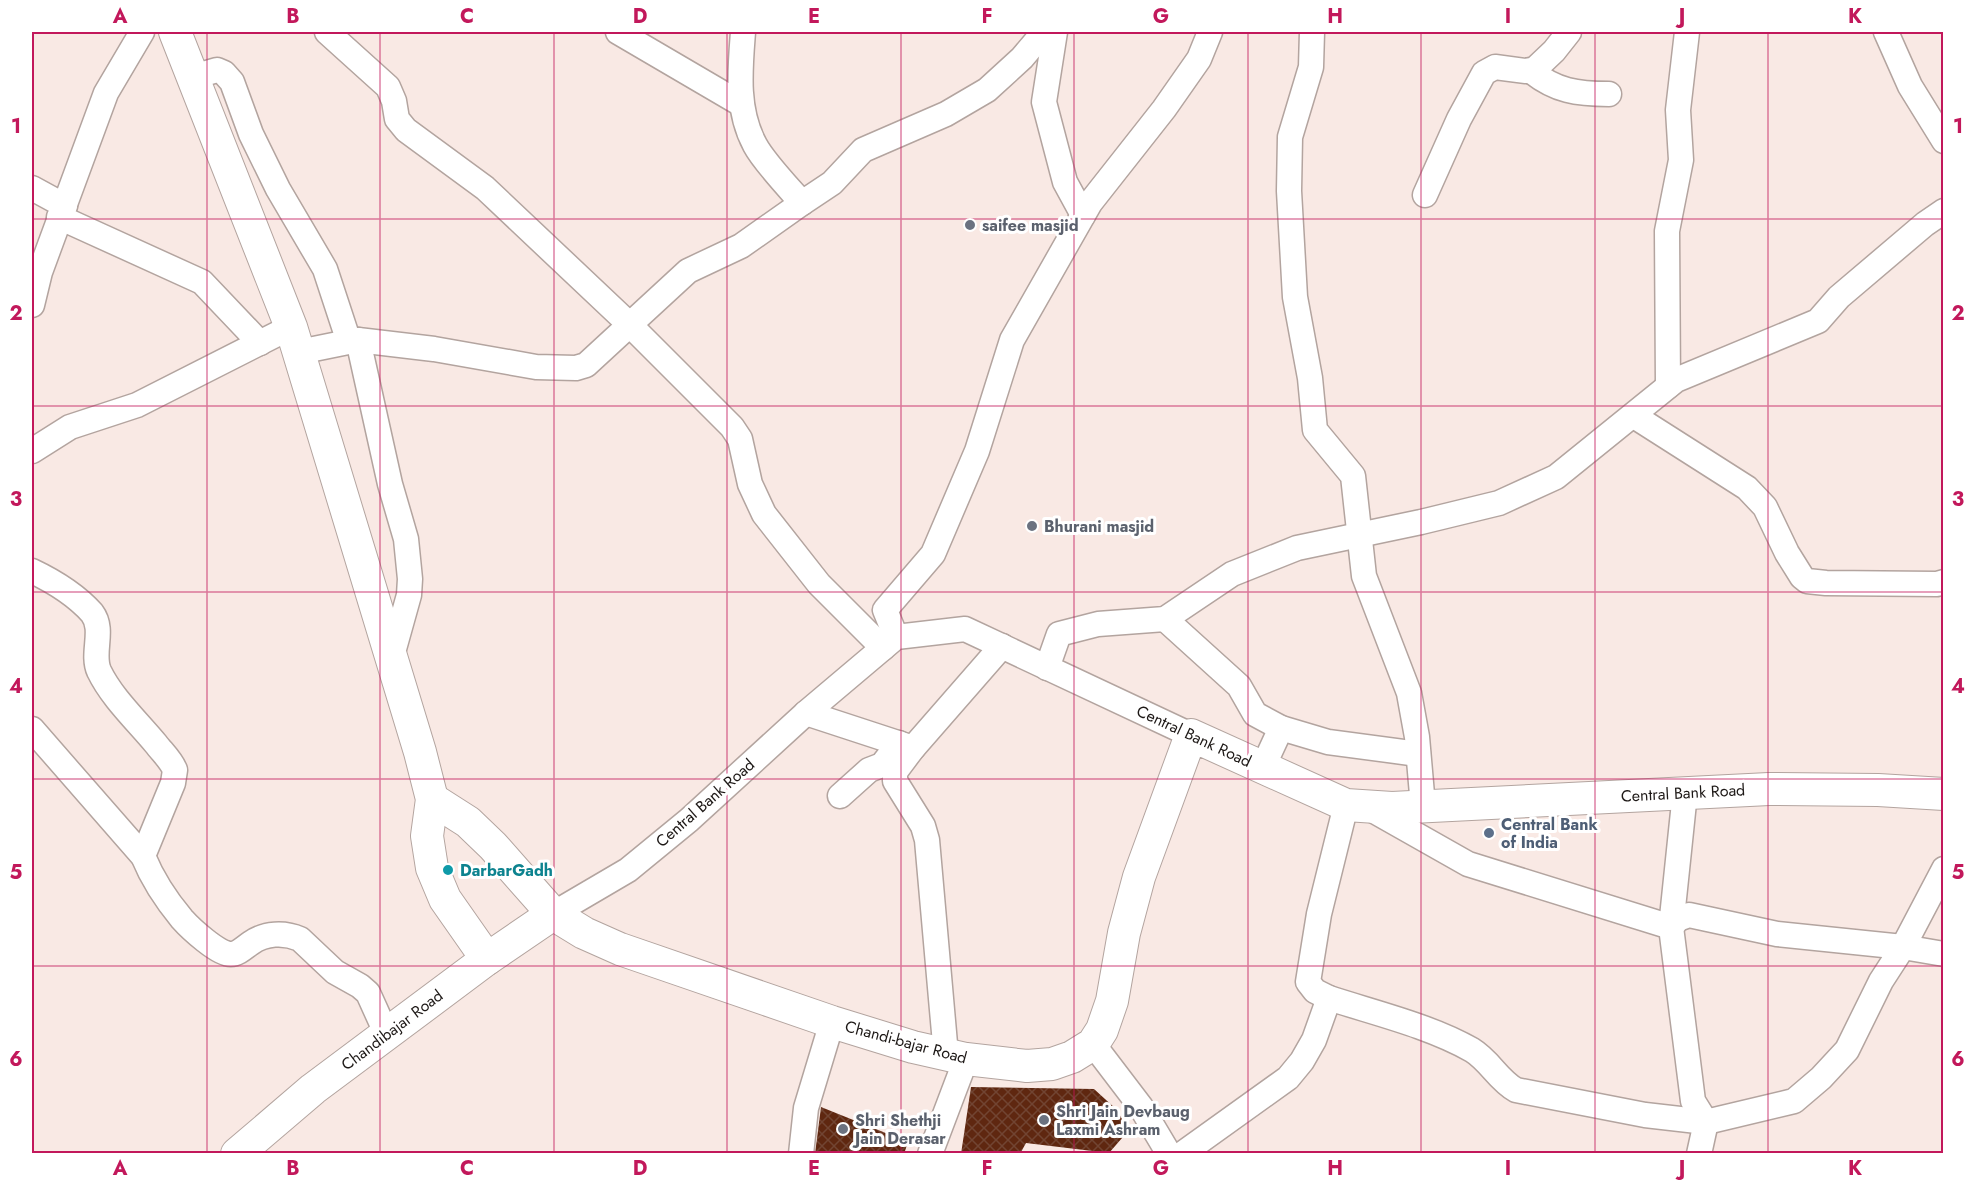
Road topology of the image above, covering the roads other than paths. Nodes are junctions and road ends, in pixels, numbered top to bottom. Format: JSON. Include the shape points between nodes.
{"nodes":[{"id":1,"x":142,"y":32,"type":"edge"},
{"id":2,"x":175,"y":32,"type":"edge"},
{"id":3,"x":327,"y":32,"type":"edge"},
{"id":4,"x":618,"y":32,"type":"edge"},
{"id":5,"x":743,"y":32,"type":"edge"},
{"id":6,"x":1044,"y":32,"type":"edge"},
{"id":7,"x":1055,"y":32,"type":"edge"},
{"id":8,"x":1210,"y":32,"type":"edge"},
{"id":9,"x":1312,"y":32,"type":"edge"},
{"id":10,"x":1569,"y":32,"type":"edge"},
{"id":11,"x":1687,"y":32,"type":"edge"},
{"id":12,"x":1886,"y":32,"type":"edge"},
{"id":13,"x":1531,"y":71,"type":"junction"},
{"id":14,"x":193,"y":77,"type":"junction"},
{"id":15,"x":1609,"y":94,"type":"dead end"},
{"id":16,"x":741,"y":104,"type":"junction"},
{"id":17,"x":1944,"y":141,"type":"edge"},
{"id":18,"x":32,"y":188,"type":"edge"},
{"id":19,"x":1425,"y":195,"type":"dead end"},
{"id":20,"x":801,"y":203,"type":"junction"},
{"id":21,"x":62,"y":211,"type":"junction"},
{"id":22,"x":1944,"y":211,"type":"edge"},
{"id":23,"x":1083,"y":215,"type":"junction"},
{"id":24,"x":36,"y":270,"type":"edge"},
{"id":25,"x":32,"y":305,"type":"edge"},
{"id":26,"x":628,"y":324,"type":"junction"},
{"id":27,"x":295,"y":339,"type":"junction"},
{"id":28,"x":354,"y":341,"type":"junction"},
{"id":29,"x":260,"y":343,"type":"junction"},
{"id":30,"x":1668,"y":386,"type":"junction"},
{"id":31,"x":1634,"y":416,"type":"junction"},
{"id":32,"x":32,"y":452,"type":"edge"},
{"id":33,"x":1359,"y":535,"type":"junction"},
{"id":34,"x":32,"y":571,"type":"edge"},
{"id":35,"x":1944,"y":582,"type":"edge"},
{"id":36,"x":1165,"y":619,"type":"junction"},
{"id":37,"x":889,"y":643,"type":"junction"},
{"id":38,"x":1002,"y":646,"type":"junction"},
{"id":39,"x":392,"y":656,"type":"junction"},
{"id":40,"x":1047,"y":668,"type":"junction"},
{"id":41,"x":806,"y":713,"type":"junction"},
{"id":42,"x":1281,"y":728,"type":"junction"},
{"id":43,"x":32,"y":729,"type":"edge"},
{"id":44,"x":1191,"y":735,"type":"junction"},
{"id":45,"x":906,"y":746,"type":"junction"},
{"id":46,"x":1418,"y":754,"type":"junction"},
{"id":47,"x":1263,"y":767,"type":"junction"},
{"id":48,"x":1685,"y":793,"type":"junction"},
{"id":49,"x":1944,"y":794,"type":"edge"},
{"id":50,"x":840,"y":796,"type":"dead end"},
{"id":51,"x":432,"y":799,"type":"junction"},
{"id":52,"x":1356,"y":806,"type":"junction"},
{"id":53,"x":1423,"y":806,"type":"junction"},
{"id":54,"x":142,"y":856,"type":"junction"},
{"id":55,"x":1944,"y":869,"type":"edge"},
{"id":56,"x":553,"y":914,"type":"junction"},
{"id":57,"x":1671,"y":927,"type":"junction"},
{"id":58,"x":1903,"y":947,"type":"junction"},
{"id":59,"x":1944,"y":954,"type":"edge"},
{"id":60,"x":487,"y":959,"type":"junction"},
{"id":61,"x":1329,"y":998,"type":"junction"},
{"id":62,"x":832,"y":1022,"type":"junction"},
{"id":63,"x":387,"y":1035,"type":"junction"},
{"id":64,"x":1093,"y":1044,"type":"junction"},
{"id":65,"x":956,"y":1057,"type":"junction"},
{"id":66,"x":1706,"y":1122,"type":"junction"},
{"id":67,"x":237,"y":1154,"type":"edge"},
{"id":68,"x":801,"y":1154,"type":"edge"},
{"id":69,"x":930,"y":1154,"type":"edge"},
{"id":70,"x":1169,"y":1154,"type":"edge"},
{"id":71,"x":1182,"y":1154,"type":"edge"},
{"id":72,"x":1699,"y":1154,"type":"edge"}],
"edges":[{"from":1,"to":21,"type":"street","via":[[106,93]]},
{"from":2,"to":14,"type":"main road"},
{"from":3,"to":26,"type":"street","via":[[388,87],[397,119],[406,130],[485,188]]},
{"from":4,"to":16,"type":"street"},
{"from":5,"to":16,"type":"street"},
{"from":6,"to":20,"type":"street","via":[[987,90],[946,114],[863,150],[832,183]]},
{"from":7,"to":23,"type":"street","via":[[1044,102],[1065,182]]},
{"from":8,"to":23,"type":"street","via":[[1199,59]]},
{"from":9,"to":33,"type":"street","via":[[1311,67],[1290,137],[1295,297],[1315,430],[1353,476]]},
{"from":10,"to":13,"type":"street"},
{"from":11,"to":30,"type":"street","via":[[1678,110],[1681,160],[1667,231]]},
{"from":12,"to":17,"type":"street","via":[[1910,86]]},
{"from":13,"to":15,"type":"street","via":[[1547,83],[1575,93]]},
{"from":13,"to":19,"type":"street","via":[[1495,67],[1484,73]]},
{"from":14,"to":27,"type":"main road"},
{"from":14,"to":28,"type":"street","via":[[217,70],[232,82],[251,134],[325,269]]},
{"from":16,"to":20,"type":"street","via":[[756,147]]},
{"from":18,"to":21,"type":"street"},
{"from":20,"to":26,"type":"street","via":[[741,246],[688,271]]},
{"from":21,"to":24,"type":"street"},
{"from":21,"to":29,"type":"street","via":[[202,282]]},
{"from":22,"to":30,"type":"street","via":[[1839,297],[1818,321]]},
{"from":23,"to":37,"type":"street","via":[[1012,340],[977,451],[933,554],[885,610]]},
{"from":24,"to":25,"type":"street"},
{"from":26,"to":28,"type":"street","via":[[597,357],[576,368],[536,367],[434,349]]},
{"from":26,"to":37,"type":"street","via":[[732,427],[740,440],[750,484],[764,514],[791,550],[819,584]]},
{"from":27,"to":28,"type":"street"},
{"from":27,"to":29,"type":"street"},
{"from":27,"to":39,"type":"main road"},
{"from":28,"to":39,"type":"street","via":[[406,539],[409,595]]},
{"from":29,"to":32,"type":"street","via":[[137,405],[70,427]]},
{"from":30,"to":31,"type":"street"},
{"from":31,"to":33,"type":"street","via":[[1556,477],[1499,503]]},
{"from":31,"to":35,"type":"street","via":[[1747,488],[1765,507],[1792,561],[1807,581]]},
{"from":33,"to":36,"type":"street","via":[[1297,548],[1232,574]]},
{"from":33,"to":46,"type":"street","via":[[1364,576],[1409,693]]},
{"from":34,"to":54,"type":"street","via":[[67,591],[96,619],[98,669],[175,770]]},
{"from":36,"to":40,"type":"street","via":[[1098,624],[1059,634]]},
{"from":36,"to":42,"type":"street","via":[[1239,686],[1255,714]]},
{"from":37,"to":38,"type":"street","name":"Central Bank Road","via":[[965,629]]},
{"from":37,"to":41,"type":"street","name":"Central Bank Road"},
{"from":38,"to":40,"type":"street","name":"Central Bank Road"},
{"from":38,"to":45,"type":"street"},
{"from":39,"to":51,"type":"main road"},
{"from":40,"to":44,"type":"street","name":"Central Bank Road"},
{"from":41,"to":45,"type":"street"},
{"from":41,"to":56,"type":"street","name":"Central Bank Road","via":[[628,870]]},
{"from":42,"to":46,"type":"street","via":[[1328,742]]},
{"from":42,"to":47,"type":"street"},
{"from":43,"to":54,"type":"street"},
{"from":44,"to":47,"type":"main road","name":"Central Bank Road"},
{"from":44,"to":64,"type":"main road","via":[[1139,877],[1112,1001]]},
{"from":45,"to":50,"type":"street"},
{"from":45,"to":65,"type":"street","via":[[894,777],[927,840]]},
{"from":46,"to":53,"type":"street"},
{"from":47,"to":52,"type":"main road","name":"Central Bank Road"},
{"from":48,"to":49,"type":"main road","name":"Central Bank Road","via":[[1769,789]]},
{"from":48,"to":53,"type":"main road","name":"Central Bank Road"},
{"from":48,"to":57,"type":"street"},
{"from":51,"to":56,"type":"main road","name":"Chandi-bajar Road","via":[[468,822],[494,846]]},
{"from":51,"to":60,"type":"main road","via":[[427,836],[432,868],[445,898]]},
{"from":52,"to":53,"type":"main road","name":"Central Bank Road"},
{"from":52,"to":57,"type":"street","via":[[1468,864]]},
{"from":52,"to":61,"type":"street","via":[[1319,914],[1308,982]]},
{"from":54,"to":63,"type":"street","via":[[183,920],[212,946],[232,954],[265,935],[300,939],[335,972],[368,993]]},
{"from":55,"to":58,"type":"street"},
{"from":56,"to":60,"type":"main road","name":"Chandibajar Road"},
{"from":56,"to":62,"type":"main road","name":"Chandi-bajar Road","via":[[620,949]]},
{"from":57,"to":58,"type":"street","via":[[1689,915],[1777,934]]},
{"from":57,"to":66,"type":"street","via":[[1692,1101]]},
{"from":58,"to":59,"type":"street"},
{"from":58,"to":66,"type":"street","via":[[1881,981],[1847,1050],[1821,1078],[1794,1101]]},
{"from":60,"to":63,"type":"main road","name":"Chandibajar Road"},
{"from":61,"to":66,"type":"street","via":[[1445,1036],[1485,1059],[1516,1090]]},
{"from":61,"to":71,"type":"street","via":[[1314,1040],[1288,1078]]},
{"from":62,"to":65,"type":"main road","name":"Chandi-bajar Road"},
{"from":62,"to":68,"type":"street","via":[[806,1108]]},
{"from":63,"to":67,"type":"main road","name":"Chandibajar Road","via":[[313,1089]]},
{"from":64,"to":65,"type":"main road","name":"Chandi-bajar Road","via":[[1052,1064],[1027,1066]]},
{"from":64,"to":70,"type":"street","via":[[1141,1107]]},
{"from":65,"to":69,"type":"street"},
{"from":66,"to":72,"type":"street"}]}
